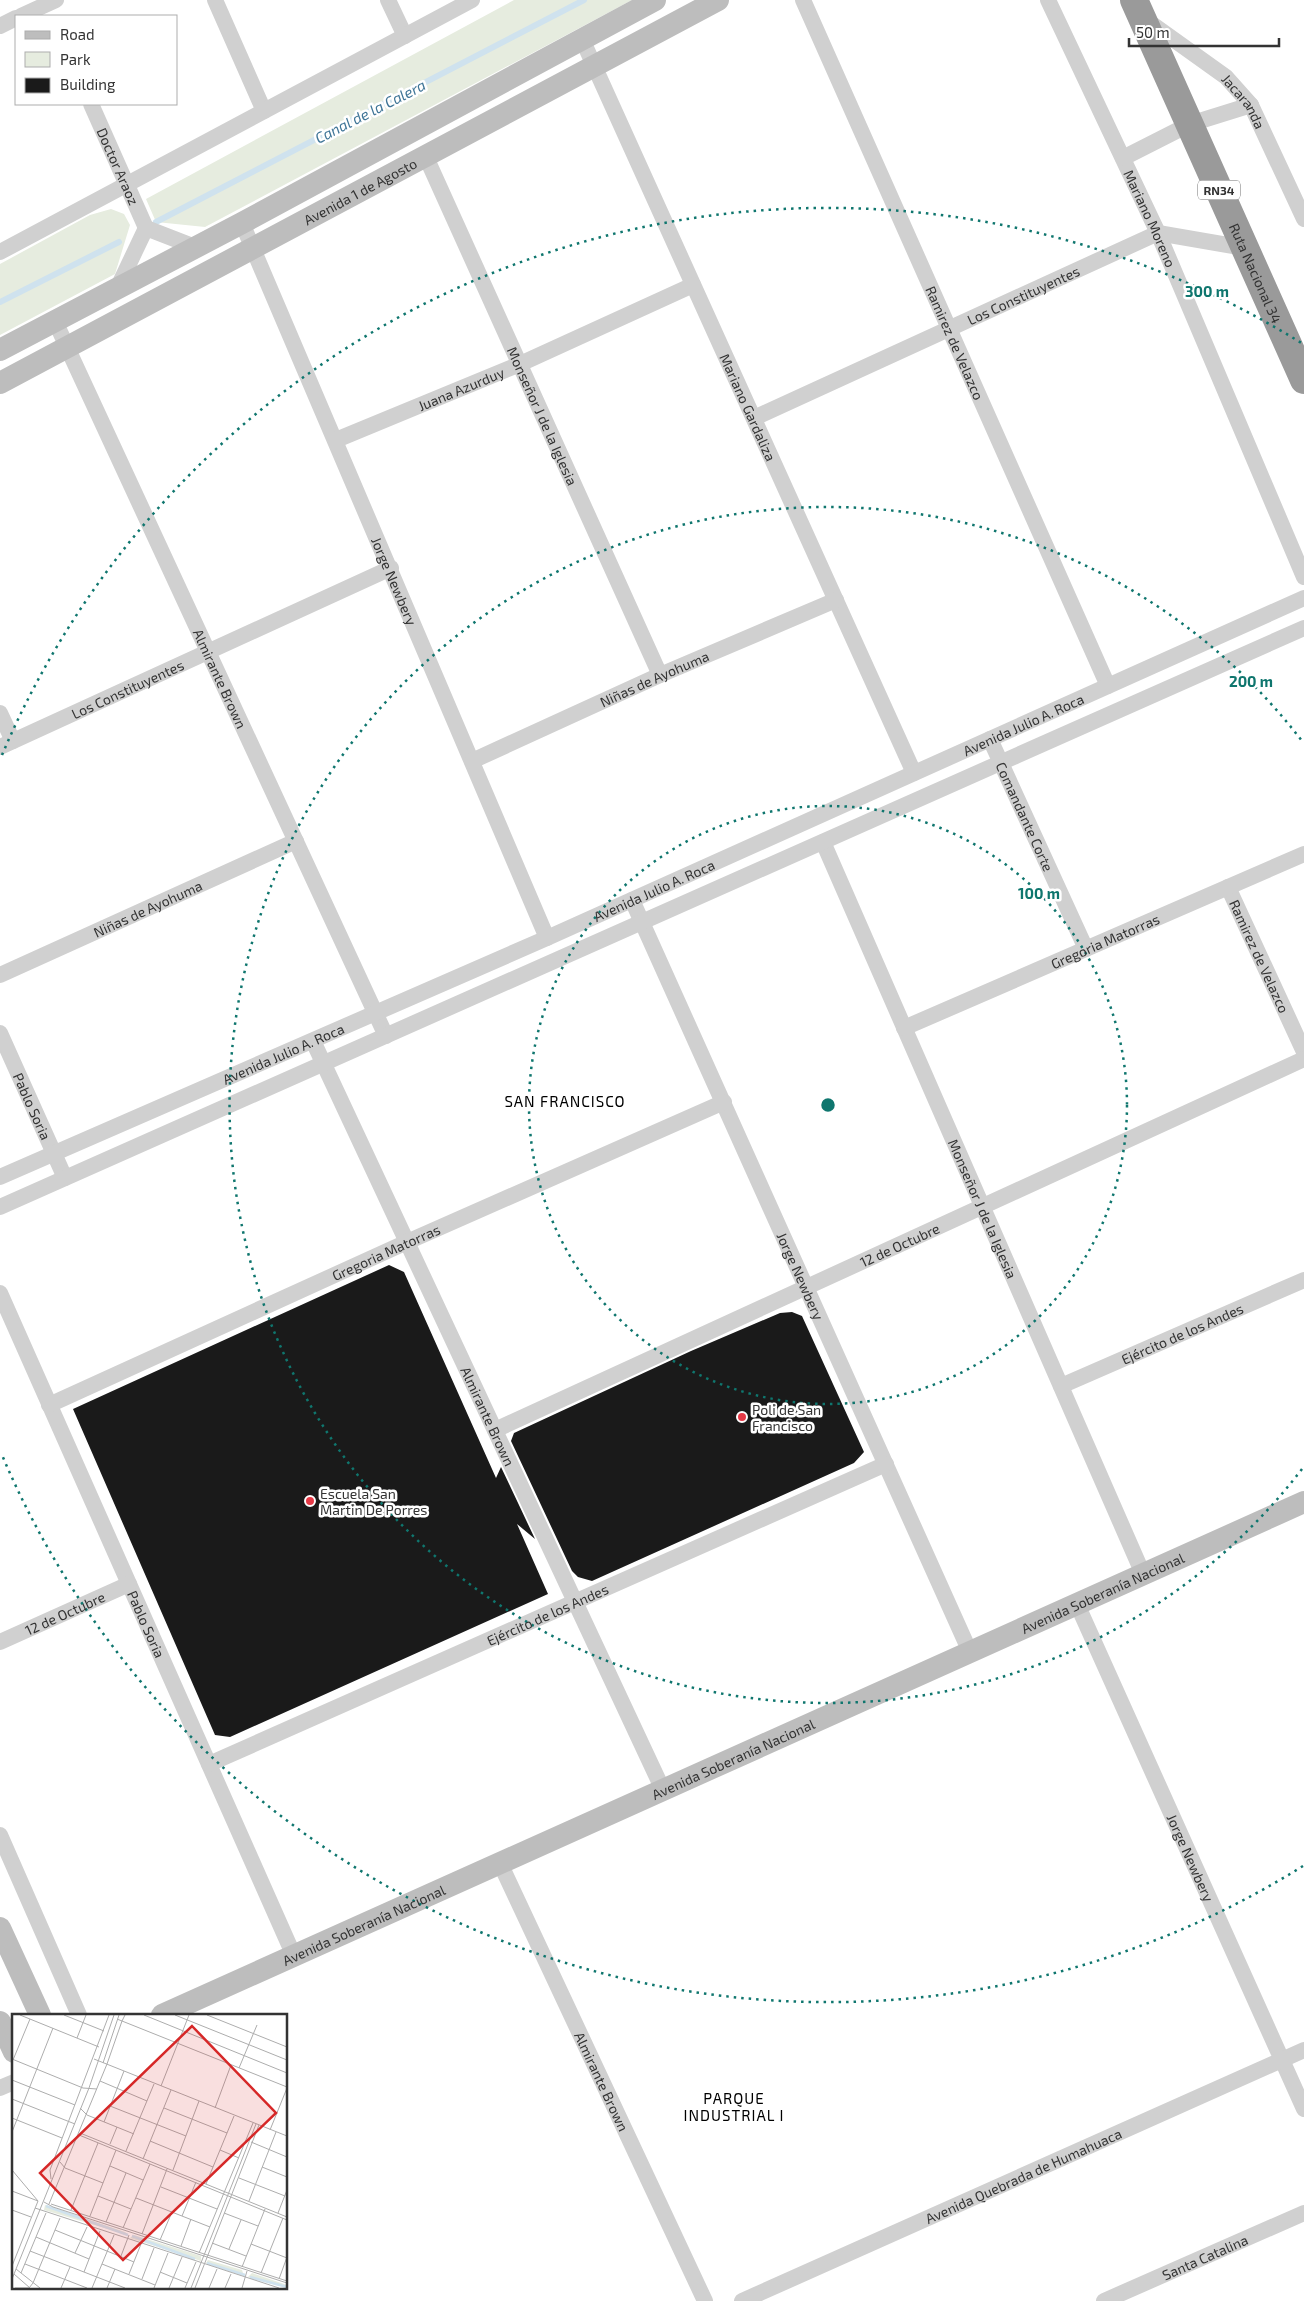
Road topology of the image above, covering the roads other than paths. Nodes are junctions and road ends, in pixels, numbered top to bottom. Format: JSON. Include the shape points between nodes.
{"nodes":[{"id":1,"x":215,"y":0,"type":"edge"},
{"id":2,"x":388,"y":0,"type":"edge"},
{"id":3,"x":472,"y":0,"type":"edge"},
{"id":4,"x":656,"y":0,"type":"edge"},
{"id":5,"x":718,"y":0,"type":"edge"},
{"id":6,"x":803,"y":0,"type":"edge"},
{"id":7,"x":1048,"y":0,"type":"edge"},
{"id":8,"x":51,"y":7,"type":"edge"},
{"id":9,"x":1138,"y":8,"type":"edge"},
{"id":10,"x":24,"y":15,"type":"edge"},
{"id":11,"x":15,"y":18,"type":"edge"},
{"id":12,"x":0,"y":26,"type":"edge"},
{"id":13,"x":405,"y":36,"type":"junction"},
{"id":14,"x":582,"y":40,"type":"junction"},
{"id":15,"x":594,"y":66,"type":"junction"},
{"id":16,"x":91,"y":105,"type":"edge"},
{"id":17,"x":1251,"y":105,"type":"junction"},
{"id":18,"x":264,"y":111,"type":"junction"},
{"id":19,"x":1190,"y":124,"type":"junction"},
{"id":20,"x":426,"y":157,"type":"junction"},
{"id":21,"x":1123,"y":158,"type":"junction"},
{"id":22,"x":127,"y":184,"type":"junction"},
{"id":23,"x":1304,"y":220,"type":"edge"},
{"id":24,"x":242,"y":223,"type":"junction"},
{"id":25,"x":146,"y":228,"type":"junction"},
{"id":26,"x":1158,"y":233,"type":"junction"},
{"id":27,"x":195,"y":247,"type":"junction"},
{"id":28,"x":1245,"y":248,"type":"junction"},
{"id":29,"x":255,"y":249,"type":"junction"},
{"id":30,"x":0,"y":252,"type":"edge"},
{"id":31,"x":693,"y":284,"type":"junction"},
{"id":32,"x":118,"y":288,"type":"junction"},
{"id":33,"x":54,"y":321,"type":"junction"},
{"id":34,"x":949,"y":329,"type":"junction"},
{"id":35,"x":67,"y":348,"type":"junction"},
{"id":36,"x":0,"y":350,"type":"edge"},
{"id":37,"x":520,"y":364,"type":"junction"},
{"id":38,"x":1304,"y":380,"type":"edge"},
{"id":39,"x":0,"y":383,"type":"edge"},
{"id":40,"x":754,"y":418,"type":"junction"},
{"id":41,"x":336,"y":440,"type":"junction"},
{"id":42,"x":391,"y":568,"type":"junction"},
{"id":43,"x":1304,"y":577,"type":"edge"},
{"id":44,"x":1304,"y":598,"type":"edge"},
{"id":45,"x":836,"y":600,"type":"junction"},
{"id":46,"x":1304,"y":628,"type":"edge"},
{"id":47,"x":208,"y":652,"type":"junction"},
{"id":48,"x":660,"y":674,"type":"junction"},
{"id":49,"x":1108,"y":686,"type":"junction"},
{"id":50,"x":0,"y":713,"type":"edge"},
{"id":51,"x":990,"y":739,"type":"junction"},
{"id":52,"x":6,"y":744,"type":"edge"},
{"id":53,"x":472,"y":760,"type":"junction"},
{"id":54,"x":1001,"y":763,"type":"junction"},
{"id":55,"x":914,"y":773,"type":"junction"},
{"id":56,"x":296,"y":841,"type":"junction"},
{"id":57,"x":823,"y":842,"type":"junction"},
{"id":58,"x":1304,"y":854,"type":"edge"},
{"id":59,"x":1228,"y":887,"type":"junction"},
{"id":60,"x":632,"y":900,"type":"junction"},
{"id":61,"x":643,"y":922,"type":"junction"},
{"id":62,"x":548,"y":938,"type":"junction"},
{"id":63,"x":1086,"y":949,"type":"junction"},
{"id":64,"x":0,"y":975,"type":"edge"},
{"id":65,"x":375,"y":1014,"type":"junction"},
{"id":66,"x":904,"y":1028,"type":"junction"},
{"id":67,"x":0,"y":1033,"type":"edge"},
{"id":68,"x":386,"y":1036,"type":"junction"},
{"id":69,"x":313,"y":1041,"type":"junction"},
{"id":70,"x":1304,"y":1052,"type":"edge"},
{"id":71,"x":1304,"y":1059,"type":"edge"},
{"id":72,"x":324,"y":1064,"type":"junction"},
{"id":73,"x":724,"y":1102,"type":"junction"},
{"id":74,"x":54,"y":1154,"type":"junction"},
{"id":75,"x":0,"y":1178,"type":"edge"},
{"id":76,"x":65,"y":1178,"type":"junction"},
{"id":77,"x":982,"y":1206,"type":"junction"},
{"id":78,"x":0,"y":1207,"type":"edge"},
{"id":79,"x":407,"y":1242,"type":"junction"},
{"id":80,"x":1304,"y":1280,"type":"edge"},
{"id":81,"x":807,"y":1287,"type":"junction"},
{"id":82,"x":0,"y":1293,"type":"edge"},
{"id":83,"x":1061,"y":1386,"type":"junction"},
{"id":84,"x":49,"y":1405,"type":"junction"},
{"id":85,"x":495,"y":1430,"type":"junction"},
{"id":86,"x":886,"y":1464,"type":"junction"},
{"id":87,"x":1304,"y":1502,"type":"edge"},
{"id":88,"x":1143,"y":1574,"type":"junction"},
{"id":89,"x":129,"y":1584,"type":"junction"},
{"id":90,"x":575,"y":1602,"type":"junction"},
{"id":91,"x":1077,"y":1604,"type":"junction"},
{"id":92,"x":0,"y":1642,"type":"edge"},
{"id":93,"x":970,"y":1652,"type":"junction"},
{"id":94,"x":209,"y":1764,"type":"junction"},
{"id":95,"x":663,"y":1790,"type":"junction"},
{"id":96,"x":0,"y":1835,"type":"edge"},
{"id":97,"x":500,"y":1863,"type":"junction"},
{"id":98,"x":0,"y":1928,"type":"edge"},
{"id":99,"x":294,"y":1956,"type":"junction"},
{"id":100,"x":40,"y":2014,"type":"edge"},
{"id":101,"x":79,"y":2014,"type":"edge"},
{"id":102,"x":164,"y":2014,"type":"edge"},
{"id":103,"x":0,"y":2022,"type":"edge"},
{"id":104,"x":12,"y":2048,"type":"edge"},
{"id":105,"x":1304,"y":2050,"type":"edge"},
{"id":106,"x":1282,"y":2060,"type":"junction"},
{"id":107,"x":12,"y":2083,"type":"edge"},
{"id":108,"x":0,"y":2088,"type":"edge"},
{"id":109,"x":1304,"y":2109,"type":"edge"},
{"id":110,"x":1304,"y":2212,"type":"edge"},
{"id":111,"x":705,"y":2301,"type":"edge"},
{"id":112,"x":742,"y":2301,"type":"edge"},
{"id":113,"x":1104,"y":2301,"type":"edge"}],
"edges":[{"from":1,"to":18,"type":"street"},
{"from":2,"to":13,"type":"street"},
{"from":3,"to":13,"type":"street"},
{"from":4,"to":14,"type":"street","name":"Avenida 1 de Agosto"},
{"from":5,"to":15,"type":"street","name":"Avenida 1 de Agosto"},
{"from":6,"to":34,"type":"street","name":"Ramirez de Velazco"},
{"from":7,"to":21,"type":"street","name":"Mariano Moreno"},
{"from":8,"to":10,"type":"street"},
{"from":9,"to":17,"type":"street","name":"Jacaranda","via":[[1226,77]]},
{"from":9,"to":19,"type":"highway","name":"Ruta Nacional 34","number":"RN34"},
{"from":11,"to":12,"type":"street"},
{"from":13,"to":18,"type":"street"},
{"from":14,"to":15,"type":"street","name":"Mariano Gardaliza"},
{"from":14,"to":24,"type":"street","name":"Avenida 1 de Agosto"},
{"from":15,"to":20,"type":"street","name":"Avenida 1 de Agosto"},
{"from":15,"to":31,"type":"street","name":"Mariano Gardaliza"},
{"from":16,"to":22,"type":"street","name":"Doctor Araoz"},
{"from":17,"to":19,"type":"street"},
{"from":17,"to":23,"type":"street","name":"Jacaranda"},
{"from":18,"to":22,"type":"street"},
{"from":19,"to":21,"type":"street"},
{"from":19,"to":28,"type":"highway","name":"Ruta Nacional 34","number":"RN34"},
{"from":20,"to":29,"type":"street","name":"Avenida 1 de Agosto"},
{"from":20,"to":37,"type":"street","name":"Monseñor J de la Iglesia"},
{"from":21,"to":26,"type":"street","name":"Mariano Moreno"},
{"from":22,"to":25,"type":"street","name":"Doctor Araoz"},
{"from":22,"to":30,"type":"street"},
{"from":24,"to":27,"type":"street","name":"Avenida 1 de Agosto"},
{"from":24,"to":29,"type":"street","name":"Jorge Newbery"},
{"from":25,"to":27,"type":"street"},
{"from":25,"to":32,"type":"street"},
{"from":26,"to":28,"type":"street"},
{"from":26,"to":34,"type":"street","name":"Los Constituyentes"},
{"from":26,"to":43,"type":"street","name":"Mariano Moreno"},
{"from":27,"to":32,"type":"street","name":"Avenida 1 de Agosto"},
{"from":28,"to":38,"type":"highway","name":"Ruta Nacional 34","number":"RN34"},
{"from":29,"to":35,"type":"street","name":"Avenida 1 de Agosto"},
{"from":29,"to":41,"type":"street","name":"Jorge Newbery"},
{"from":31,"to":37,"type":"street","name":"Juana Azurduy"},
{"from":31,"to":40,"type":"street","name":"Mariano Gardaliza"},
{"from":32,"to":33,"type":"street","name":"Avenida 1 de Agosto"},
{"from":33,"to":35,"type":"street","name":"Almirante Brown"},
{"from":33,"to":36,"type":"street","name":"Avenida 1 de Agosto"},
{"from":34,"to":40,"type":"street","name":"Los Constituyentes"},
{"from":34,"to":49,"type":"street","name":"Ramirez de Velazco"},
{"from":35,"to":39,"type":"street","name":"Avenida 1 de Agosto"},
{"from":35,"to":47,"type":"street","name":"Almirante Brown"},
{"from":37,"to":41,"type":"street","name":"Juana Azurduy"},
{"from":37,"to":48,"type":"street","name":"Monseñor J de la Iglesia"},
{"from":40,"to":45,"type":"street","name":"Mariano Gardaliza"},
{"from":41,"to":42,"type":"street","name":"Jorge Newbery"},
{"from":42,"to":47,"type":"street","name":"Los Constituyentes"},
{"from":42,"to":53,"type":"street","name":"Jorge Newbery"},
{"from":44,"to":49,"type":"street","name":"Avenida Julio A. Roca"},
{"from":45,"to":48,"type":"street","name":"Niñas de Ayohuma"},
{"from":45,"to":55,"type":"street","name":"Mariano Gardaliza"},
{"from":46,"to":54,"type":"street","name":"Avenida Julio A. Roca"},
{"from":47,"to":52,"type":"street","name":"Los Constituyentes"},
{"from":47,"to":56,"type":"street","name":"Almirante Brown"},
{"from":48,"to":53,"type":"street","name":"Niñas de Ayohuma"},
{"from":49,"to":51,"type":"street","name":"Avenida Julio A. Roca"},
{"from":50,"to":52,"type":"street"},
{"from":51,"to":54,"type":"street","name":"Comandante Corte"},
{"from":51,"to":55,"type":"street","name":"Avenida Julio A. Roca"},
{"from":53,"to":62,"type":"street","name":"Jorge Newbery"},
{"from":54,"to":57,"type":"street","name":"Avenida Julio A. Roca"},
{"from":54,"to":63,"type":"street","name":"Comandante Corte"},
{"from":55,"to":60,"type":"street","name":"Avenida Julio A. Roca"},
{"from":56,"to":64,"type":"street","name":"Niñas de Ayohuma"},
{"from":56,"to":65,"type":"street","name":"Almirante Brown"},
{"from":57,"to":61,"type":"street","name":"Avenida Julio A. Roca"},
{"from":57,"to":66,"type":"street","name":"Monseñor J de la Iglesia"},
{"from":58,"to":59,"type":"street","name":"Gregoria Matorras"},
{"from":59,"to":63,"type":"street","name":"Gregoria Matorras"},
{"from":59,"to":70,"type":"street","name":"Ramirez de Velazco"},
{"from":60,"to":61,"type":"street","name":"Jorge Newbery"},
{"from":60,"to":62,"type":"street","name":"Avenida Julio A. Roca"},
{"from":61,"to":68,"type":"street","name":"Avenida Julio A. Roca"},
{"from":61,"to":73,"type":"street","name":"Jorge Newbery"},
{"from":62,"to":65,"type":"street","name":"Avenida Julio A. Roca"},
{"from":63,"to":66,"type":"street","name":"Gregoria Matorras"},
{"from":65,"to":68,"type":"street","name":"Almirante Brown"},
{"from":65,"to":69,"type":"street","name":"Avenida Julio A. Roca"},
{"from":66,"to":77,"type":"street","name":"Monseñor J de la Iglesia"},
{"from":67,"to":74,"type":"street","name":"Pablo Soria"},
{"from":68,"to":72,"type":"street","name":"Avenida Julio A. Roca"},
{"from":69,"to":72,"type":"street","name":"Almirante Brown"},
{"from":69,"to":74,"type":"street","name":"Avenida Julio A. Roca"},
{"from":71,"to":77,"type":"street","name":"12 de Octubre"},
{"from":72,"to":76,"type":"street","name":"Avenida Julio A. Roca"},
{"from":72,"to":79,"type":"street","name":"Almirante Brown"},
{"from":73,"to":79,"type":"street","name":"Gregoria Matorras"},
{"from":73,"to":81,"type":"street","name":"Jorge Newbery"},
{"from":74,"to":75,"type":"street","name":"Avenida Julio A. Roca"},
{"from":74,"to":76,"type":"street","name":"Pablo Soria"},
{"from":76,"to":78,"type":"street","name":"Avenida Julio A. Roca"},
{"from":77,"to":81,"type":"street","name":"12 de Octubre"},
{"from":77,"to":83,"type":"street","name":"Monseñor J de la Iglesia"},
{"from":79,"to":84,"type":"street","name":"Gregoria Matorras"},
{"from":79,"to":85,"type":"street","name":"Almirante Brown"},
{"from":80,"to":83,"type":"street","name":"Ejército de los Andes"},
{"from":81,"to":85,"type":"street","name":"12 de Octubre"},
{"from":81,"to":86,"type":"street","name":"Jorge Newbery"},
{"from":82,"to":84,"type":"street","name":"Pablo Soria"},
{"from":83,"to":88,"type":"street","name":"Monseñor J de la Iglesia"},
{"from":84,"to":89,"type":"street","name":"Pablo Soria"},
{"from":85,"to":90,"type":"street","name":"Almirante Brown"},
{"from":86,"to":90,"type":"street","name":"Ejército de los Andes"},
{"from":86,"to":93,"type":"street","name":"Jorge Newbery"},
{"from":87,"to":88,"type":"street","name":"Avenida Soberanía Nacional"},
{"from":88,"to":91,"type":"street","name":"Avenida Soberanía Nacional"},
{"from":89,"to":92,"type":"street","name":"12 de Octubre"},
{"from":89,"to":94,"type":"street","name":"Pablo Soria"},
{"from":90,"to":94,"type":"street","name":"Ejército de los Andes"},
{"from":90,"to":95,"type":"street","name":"Almirante Brown"},
{"from":91,"to":93,"type":"street","name":"Avenida Soberanía Nacional"},
{"from":91,"to":106,"type":"street","name":"Jorge Newbery"},
{"from":93,"to":95,"type":"street","name":"Avenida Soberanía Nacional"},
{"from":94,"to":99,"type":"street","name":"Pablo Soria"},
{"from":95,"to":97,"type":"street","name":"Avenida Soberanía Nacional"},
{"from":96,"to":101,"type":"street"},
{"from":97,"to":99,"type":"street","name":"Avenida Soberanía Nacional"},
{"from":97,"to":111,"type":"street","name":"Almirante Brown"},
{"from":98,"to":100,"type":"street"},
{"from":99,"to":102,"type":"street","name":"Avenida Soberanía Nacional"},
{"from":103,"to":104,"type":"street"},
{"from":105,"to":106,"type":"street","name":"Avenida Quebrada de Humahuaca"},
{"from":106,"to":109,"type":"street","name":"Jorge Newbery"},
{"from":106,"to":112,"type":"street","name":"Avenida Quebrada de Humahuaca"},
{"from":107,"to":108,"type":"street"},
{"from":110,"to":113,"type":"street","name":"Santa Catalina"}]}
